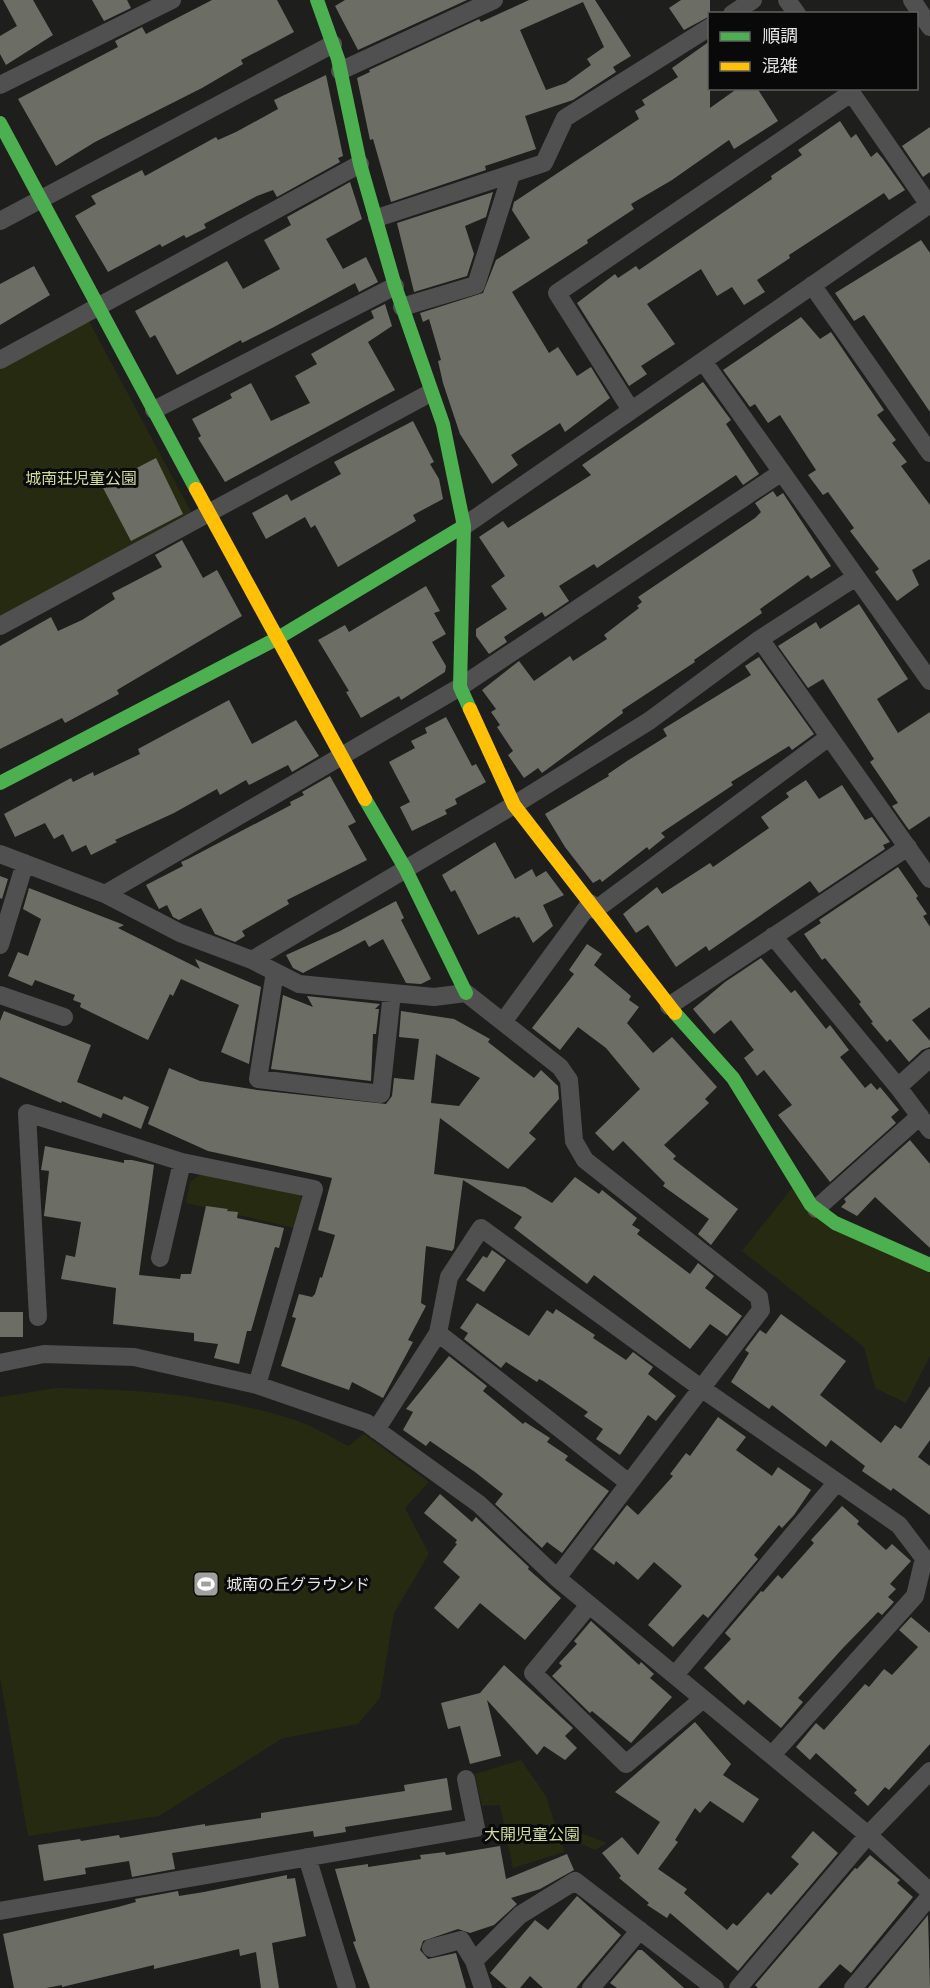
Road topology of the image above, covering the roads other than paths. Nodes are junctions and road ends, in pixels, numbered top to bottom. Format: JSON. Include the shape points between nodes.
{"nodes":[{"id":1,"x":172,"y":0,"type":"edge"},
{"id":2,"x":317,"y":0,"type":"edge"},
{"id":3,"x":494,"y":0,"type":"edge"},
{"id":4,"x":753,"y":0,"type":"edge"},
{"id":5,"x":912,"y":0,"type":"edge"},
{"id":6,"x":735,"y":12,"type":"edge"},
{"id":7,"x":930,"y":27,"type":"edge"},
{"id":8,"x":708,"y":28,"type":"edge"},
{"id":9,"x":333,"y":44,"type":"junction"},
{"id":10,"x":340,"y":71,"type":"junction"},
{"id":11,"x":0,"y":85,"type":"edge"},
{"id":12,"x":850,"y":91,"type":"edge"},
{"id":13,"x":0,"y":123,"type":"edge"},
{"id":14,"x":360,"y":164,"type":"junction"},
{"id":15,"x":511,"y":175,"type":"junction"},
{"id":16,"x":40,"y":198,"type":"junction"},
{"id":17,"x":929,"y":205,"type":"edge"},
{"id":18,"x":377,"y":218,"type":"junction"},
{"id":19,"x":0,"y":221,"type":"edge"},
{"id":20,"x":812,"y":285,"type":"junction"},
{"id":21,"x":395,"y":286,"type":"junction"},
{"id":22,"x":99,"y":306,"type":"junction"},
{"id":23,"x":402,"y":307,"type":"junction"},
{"id":24,"x":0,"y":360,"type":"edge"},
{"id":25,"x":703,"y":361,"type":"junction"},
{"id":26,"x":430,"y":393,"type":"junction"},
{"id":27,"x":154,"y":410,"type":"junction"},
{"id":28,"x":631,"y":410,"type":"junction"},
{"id":29,"x":930,"y":453,"type":"edge"},
{"id":30,"x":782,"y":472,"type":"junction"},
{"id":31,"x":211,"y":513,"type":"junction"},
{"id":32,"x":464,"y":526,"type":"junction"},
{"id":33,"x":856,"y":577,"type":"junction"},
{"id":34,"x":0,"y":626,"type":"edge"},
{"id":35,"x":278,"y":638,"type":"junction"},
{"id":36,"x":760,"y":639,"type":"junction"},
{"id":37,"x":930,"y":681,"type":"edge"},
{"id":38,"x":460,"y":687,"type":"junction"},
{"id":39,"x":829,"y":737,"type":"junction"},
{"id":40,"x":340,"y":756,"type":"junction"},
{"id":41,"x":0,"y":783,"type":"edge"},
{"id":42,"x":514,"y":805,"type":"junction"},
{"id":43,"x":908,"y":847,"type":"junction"},
{"id":44,"x":0,"y":854,"type":"edge"},
{"id":45,"x":25,"y":863,"type":"junction"},
{"id":46,"x":405,"y":868,"type":"junction"},
{"id":47,"x":930,"y":879,"type":"edge"},
{"id":48,"x":105,"y":894,"type":"junction"},
{"id":49,"x":592,"y":906,"type":"junction"},
{"id":50,"x":773,"y":936,"type":"junction"},
{"id":51,"x":0,"y":945,"type":"edge"},
{"id":52,"x":252,"y":960,"type":"junction"},
{"id":53,"x":276,"y":972,"type":"junction"},
{"id":54,"x":392,"y":993,"type":"junction"},
{"id":55,"x":466,"y":993,"type":"junction"},
{"id":56,"x":0,"y":995,"type":"edge"},
{"id":57,"x":669,"y":1006,"type":"junction"},
{"id":58,"x":64,"y":1017,"type":"dead end"},
{"id":59,"x":503,"y":1022,"type":"junction"},
{"id":60,"x":930,"y":1058,"type":"edge"},
{"id":61,"x":898,"y":1087,"type":"junction"},
{"id":62,"x":925,"y":1123,"type":"edge"},
{"id":63,"x":182,"y":1162,"type":"junction"},
{"id":64,"x":816,"y":1209,"type":"junction"},
{"id":65,"x":160,"y":1258,"type":"dead end"},
{"id":66,"x":930,"y":1265,"type":"edge"},
{"id":67,"x":38,"y":1317,"type":"dead end"},
{"id":68,"x":438,"y":1333,"type":"junction"},
{"id":69,"x":0,"y":1363,"type":"edge"},
{"id":70,"x":257,"y":1385,"type":"junction"},
{"id":71,"x":701,"y":1388,"type":"junction"},
{"id":72,"x":376,"y":1430,"type":"junction"},
{"id":73,"x":837,"y":1482,"type":"junction"},
{"id":74,"x":629,"y":1483,"type":"junction"},
{"id":75,"x":557,"y":1578,"type":"junction"},
{"id":76,"x":589,"y":1605,"type":"junction"},
{"id":77,"x":675,"y":1675,"type":"junction"},
{"id":78,"x":703,"y":1699,"type":"junction"},
{"id":79,"x":772,"y":1755,"type":"junction"},
{"id":80,"x":930,"y":1771,"type":"edge"},
{"id":81,"x":466,"y":1779,"type":"dead end"},
{"id":82,"x":868,"y":1835,"type":"junction"},
{"id":83,"x":307,"y":1857,"type":"junction"},
{"id":84,"x":930,"y":1894,"type":"edge"},
{"id":85,"x":0,"y":1911,"type":"edge"},
{"id":86,"x":640,"y":1930,"type":"junction"},
{"id":87,"x":432,"y":1948,"type":"dead end"},
{"id":88,"x":474,"y":1961,"type":"junction"},
{"id":89,"x":347,"y":1988,"type":"edge"},
{"id":90,"x":483,"y":1988,"type":"edge"},
{"id":91,"x":591,"y":1988,"type":"edge"},
{"id":92,"x":715,"y":1988,"type":"edge"},
{"id":93,"x":738,"y":1988,"type":"edge"},
{"id":94,"x":853,"y":1988,"type":"edge"}],
"edges":[{"from":1,"to":11,"type":"street"},
{"from":2,"to":9,"type":"street"},
{"from":3,"to":10,"type":"street"},
{"from":4,"to":6,"type":"street"},
{"from":5,"to":7,"type":"street"},
{"from":8,"to":15,"type":"street","via":[[566,118],[544,164]]},
{"from":9,"to":10,"type":"street"},
{"from":9,"to":16,"type":"street"},
{"from":10,"to":14,"type":"street"},
{"from":12,"to":17,"type":"street"},
{"from":12,"to":28,"type":"street","via":[[557,293]]},
{"from":13,"to":16,"type":"street"},
{"from":14,"to":18,"type":"street"},
{"from":14,"to":22,"type":"street"},
{"from":15,"to":18,"type":"street"},
{"from":15,"to":23,"type":"street","via":[[476,285]]},
{"from":16,"to":19,"type":"street"},
{"from":16,"to":22,"type":"street"},
{"from":17,"to":20,"type":"street"},
{"from":18,"to":21,"type":"street"},
{"from":20,"to":25,"type":"street"},
{"from":20,"to":29,"type":"street"},
{"from":21,"to":23,"type":"street"},
{"from":21,"to":27,"type":"street"},
{"from":22,"to":24,"type":"street"},
{"from":22,"to":27,"type":"street"},
{"from":23,"to":26,"type":"street"},
{"from":25,"to":28,"type":"street"},
{"from":25,"to":30,"type":"street"},
{"from":26,"to":31,"type":"street"},
{"from":26,"to":32,"type":"street","via":[[443,424]]},
{"from":27,"to":31,"type":"street"},
{"from":28,"to":32,"type":"street"},
{"from":30,"to":33,"type":"street"},
{"from":30,"to":38,"type":"street"},
{"from":31,"to":34,"type":"street"},
{"from":31,"to":35,"type":"street"},
{"from":32,"to":35,"type":"street"},
{"from":32,"to":38,"type":"street"},
{"from":33,"to":36,"type":"street"},
{"from":33,"to":37,"type":"street"},
{"from":35,"to":40,"type":"street"},
{"from":35,"to":41,"type":"street"},
{"from":36,"to":39,"type":"street"},
{"from":36,"to":42,"type":"street","via":[[649,721]]},
{"from":38,"to":40,"type":"street"},
{"from":38,"to":42,"type":"street"},
{"from":39,"to":43,"type":"street"},
{"from":39,"to":49,"type":"street"},
{"from":40,"to":46,"type":"street"},
{"from":40,"to":48,"type":"street"},
{"from":42,"to":46,"type":"street"},
{"from":42,"to":49,"type":"street"},
{"from":43,"to":47,"type":"street"},
{"from":43,"to":50,"type":"street"},
{"from":44,"to":45,"type":"street"},
{"from":45,"to":48,"type":"street"},
{"from":45,"to":51,"type":"street"},
{"from":46,"to":52,"type":"street"},
{"from":46,"to":55,"type":"street"},
{"from":48,"to":52,"type":"street","via":[[180,933]]},
{"from":49,"to":57,"type":"street"},
{"from":49,"to":59,"type":"street"},
{"from":50,"to":57,"type":"street"},
{"from":50,"to":61,"type":"street"},
{"from":52,"to":53,"type":"street"},
{"from":53,"to":54,"type":"street","via":[[299,984]]},
{"from":53,"to":54,"type":"street","via":[[258,1079],[381,1094]]},
{"from":54,"to":55,"type":"street","via":[[434,997]]},
{"from":55,"to":59,"type":"street"},
{"from":56,"to":58,"type":"street"},
{"from":57,"to":64,"type":"street","via":[[733,1078]]},
{"from":59,"to":71,"type":"street","via":[[560,1067],[569,1080],[574,1141],[585,1160],[759,1297],[760,1310]]},
{"from":60,"to":61,"type":"street"},
{"from":61,"to":62,"type":"street"},
{"from":62,"to":64,"type":"street"},
{"from":63,"to":65,"type":"street"},
{"from":63,"to":67,"type":"street","via":[[27,1113]]},
{"from":63,"to":70,"type":"street","via":[[314,1189]]},
{"from":64,"to":66,"type":"street","via":[[835,1223]]},
{"from":68,"to":71,"type":"street","via":[[449,1278],[481,1228]]},
{"from":68,"to":72,"type":"street"},
{"from":68,"to":74,"type":"street"},
{"from":69,"to":70,"type":"street","via":[[44,1354],[134,1357]]},
{"from":70,"to":72,"type":"street","via":[[367,1423]]},
{"from":71,"to":73,"type":"street"},
{"from":71,"to":74,"type":"street"},
{"from":72,"to":75,"type":"street","via":[[479,1504]]},
{"from":73,"to":77,"type":"street"},
{"from":73,"to":79,"type":"street","via":[[899,1525],[924,1558],[915,1596]]},
{"from":74,"to":75,"type":"street"},
{"from":75,"to":76,"type":"street"},
{"from":76,"to":77,"type":"street"},
{"from":76,"to":78,"type":"street","via":[[533,1672],[626,1764]]},
{"from":77,"to":78,"type":"street"},
{"from":78,"to":79,"type":"street"},
{"from":79,"to":82,"type":"street"},
{"from":80,"to":82,"type":"street"},
{"from":81,"to":83,"type":"street","via":[[476,1828]]},
{"from":82,"to":84,"type":"street"},
{"from":82,"to":93,"type":"street"},
{"from":83,"to":85,"type":"street"},
{"from":83,"to":89,"type":"street"},
{"from":84,"to":94,"type":"street"},
{"from":86,"to":88,"type":"street","via":[[575,1881],[520,1915]]},
{"from":86,"to":91,"type":"street"},
{"from":86,"to":92,"type":"street"},
{"from":87,"to":88,"type":"street","via":[[461,1940]]},
{"from":88,"to":90,"type":"street"}]}
